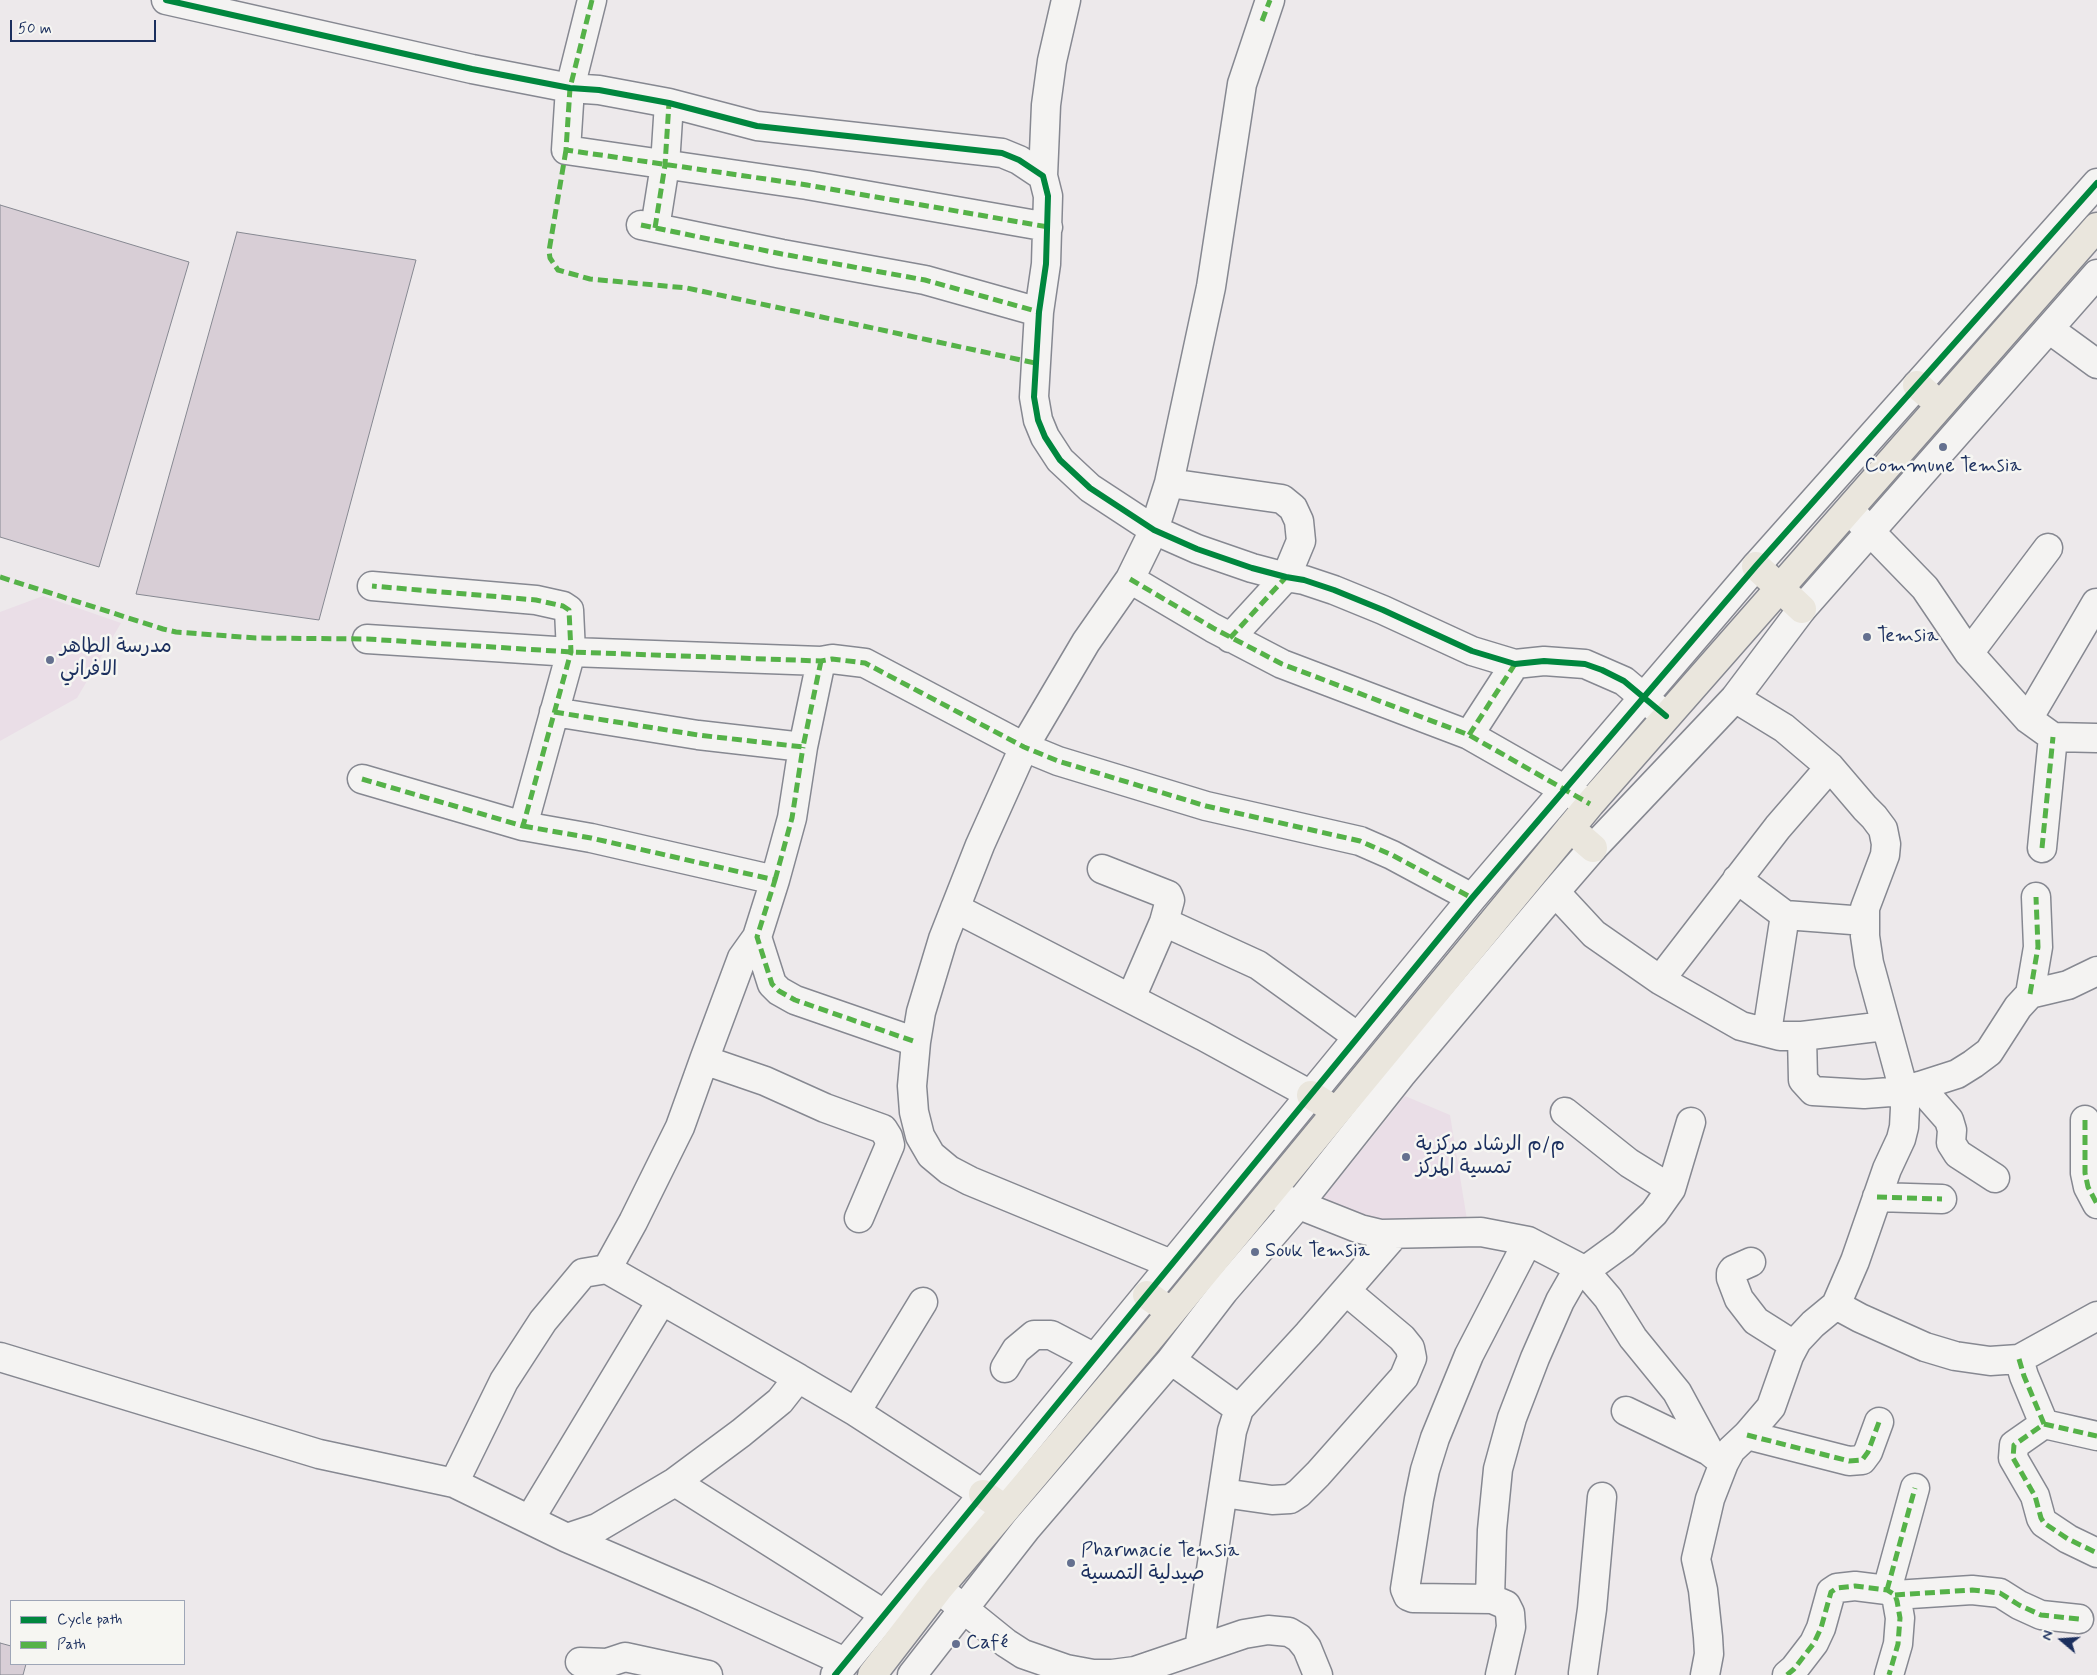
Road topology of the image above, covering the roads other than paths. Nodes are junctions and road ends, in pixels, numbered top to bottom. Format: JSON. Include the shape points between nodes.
{"nodes":[{"id":1,"x":166,"y":0,"type":"edge"},
{"id":2,"x":592,"y":0,"type":"edge"},
{"id":3,"x":1066,"y":0,"type":"edge"},
{"id":4,"x":1270,"y":0,"type":"edge"},
{"id":5,"x":570,"y":88,"type":"junction"},
{"id":6,"x":669,"y":103,"type":"junction"},
{"id":7,"x":665,"y":165,"type":"junction"},
{"id":8,"x":1043,"y":176,"type":"junction"},
{"id":9,"x":2097,"y":183,"type":"edge"},
{"id":10,"x":1048,"y":227,"type":"junction"},
{"id":11,"x":2097,"y":227,"type":"edge"},
{"id":12,"x":2097,"y":274,"type":"edge"},
{"id":13,"x":1039,"y":312,"type":"junction"},
{"id":14,"x":2049,"y":329,"type":"junction"},
{"id":15,"x":2097,"y":364,"type":"edge"},
{"id":16,"x":1917,"y":385,"type":"junction"},
{"id":17,"x":1940,"y":405,"type":"junction"},
{"id":18,"x":1169,"y":484,"type":"junction"},
{"id":19,"x":1848,"y":509,"type":"junction"},
{"id":20,"x":1154,"y":530,"type":"junction"},
{"id":21,"x":1870,"y":532,"type":"junction"},
{"id":22,"x":2048,"y":548,"type":"dead end"},
{"id":23,"x":1756,"y":566,"type":"junction"},
{"id":24,"x":1286,"y":577,"type":"junction"},
{"id":25,"x":1130,"y":579,"type":"junction"},
{"id":26,"x":372,"y":586,"type":"dead end"},
{"id":27,"x":1779,"y":587,"type":"junction"},
{"id":28,"x":2096,"y":603,"type":"edge"},
{"id":29,"x":1802,"y":608,"type":"junction"},
{"id":30,"x":1230,"y":638,"type":"junction"},
{"id":31,"x":367,"y":639,"type":"dead end"},
{"id":32,"x":571,"y":652,"type":"junction"},
{"id":33,"x":1968,"y":653,"type":"junction"},
{"id":34,"x":821,"y":662,"type":"junction"},
{"id":35,"x":1515,"y":664,"type":"junction"},
{"id":36,"x":1644,"y":697,"type":"junction"},
{"id":37,"x":1735,"y":698,"type":"junction"},
{"id":38,"x":554,"y":712,"type":"junction"},
{"id":39,"x":1666,"y":716,"type":"junction"},
{"id":40,"x":2028,"y":719,"type":"junction"},
{"id":41,"x":1469,"y":736,"type":"junction"},
{"id":42,"x":2053,"y":737,"type":"junction"},
{"id":43,"x":2097,"y":738,"type":"edge"},
{"id":44,"x":803,"y":747,"type":"junction"},
{"id":45,"x":1024,"y":747,"type":"junction"},
{"id":46,"x":1830,"y":767,"type":"junction"},
{"id":47,"x":362,"y":779,"type":"dead end"},
{"id":48,"x":1566,"y":790,"type":"junction"},
{"id":49,"x":1590,"y":804,"type":"junction"},
{"id":50,"x":523,"y":826,"type":"junction"},
{"id":51,"x":1570,"y":828,"type":"junction"},
{"id":52,"x":1593,"y":848,"type":"junction"},
{"id":53,"x":2042,"y":848,"type":"dead end"},
{"id":54,"x":1102,"y":869,"type":"dead end"},
{"id":55,"x":1737,"y":879,"type":"junction"},
{"id":56,"x":775,"y":880,"type":"junction"},
{"id":57,"x":1555,"y":892,"type":"junction"},
{"id":58,"x":2036,"y":897,"type":"dead end"},
{"id":59,"x":1472,"y":898,"type":"junction"},
{"id":60,"x":955,"y":908,"type":"junction"},
{"id":61,"x":1785,"y":915,"type":"junction"},
{"id":62,"x":1865,"y":921,"type":"junction"},
{"id":63,"x":1164,"y":922,"type":"junction"},
{"id":64,"x":757,"y":937,"type":"junction"},
{"id":65,"x":2097,"y":970,"type":"edge"},
{"id":66,"x":1660,"y":980,"type":"junction"},
{"id":67,"x":2030,"y":994,"type":"junction"},
{"id":68,"x":1131,"y":998,"type":"junction"},
{"id":69,"x":1885,"y":1026,"type":"junction"},
{"id":70,"x":1767,"y":1032,"type":"junction"},
{"id":71,"x":1802,"y":1036,"type":"junction"},
{"id":72,"x":1358,"y":1037,"type":"junction"},
{"id":73,"x":916,"y":1042,"type":"junction"},
{"id":74,"x":704,"y":1060,"type":"junction"},
{"id":75,"x":1911,"y":1089,"type":"junction"},
{"id":76,"x":1311,"y":1095,"type":"junction"},
{"id":77,"x":1336,"y":1111,"type":"junction"},
{"id":78,"x":1565,"y":1112,"type":"dead end"},
{"id":79,"x":2085,"y":1120,"type":"dead end"},
{"id":80,"x":1691,"y":1122,"type":"dead end"},
{"id":81,"x":1995,"y":1178,"type":"dead end"},
{"id":82,"x":1671,"y":1189,"type":"junction"},
{"id":83,"x":1269,"y":1192,"type":"junction"},
{"id":84,"x":1877,"y":1197,"type":"junction"},
{"id":85,"x":1942,"y":1199,"type":"dead end"},
{"id":86,"x":1298,"y":1204,"type":"junction"},
{"id":87,"x":2097,"y":1204,"type":"edge"},
{"id":88,"x":859,"y":1218,"type":"dead end"},
{"id":89,"x":1394,"y":1235,"type":"junction"},
{"id":90,"x":1528,"y":1241,"type":"junction"},
{"id":91,"x":1751,"y":1262,"type":"dead end"},
{"id":92,"x":1171,"y":1264,"type":"junction"},
{"id":93,"x":607,"y":1269,"type":"junction"},
{"id":94,"x":1584,"y":1270,"type":"junction"},
{"id":95,"x":1346,"y":1290,"type":"junction"},
{"id":96,"x":1147,"y":1295,"type":"junction"},
{"id":97,"x":662,"y":1300,"type":"junction"},
{"id":98,"x":924,"y":1302,"type":"dead end"},
{"id":99,"x":1836,"y":1305,"type":"junction"},
{"id":100,"x":1171,"y":1312,"type":"junction"},
{"id":101,"x":2097,"y":1316,"type":"edge"},
{"id":102,"x":1794,"y":1346,"type":"junction"},
{"id":103,"x":0,"y":1357,"type":"edge"},
{"id":104,"x":1094,"y":1358,"type":"junction"},
{"id":105,"x":2019,"y":1358,"type":"junction"},
{"id":106,"x":1170,"y":1360,"type":"junction"},
{"id":107,"x":1005,"y":1368,"type":"dead end"},
{"id":108,"x":798,"y":1378,"type":"junction"},
{"id":109,"x":1239,"y":1408,"type":"junction"},
{"id":110,"x":1626,"y":1411,"type":"dead end"},
{"id":111,"x":856,"y":1412,"type":"junction"},
{"id":112,"x":1879,"y":1422,"type":"dead end"},
{"id":113,"x":2044,"y":1424,"type":"junction"},
{"id":114,"x":1747,"y":1435,"type":"junction"},
{"id":115,"x":2097,"y":1436,"type":"edge"},
{"id":116,"x":1716,"y":1457,"type":"junction"},
{"id":117,"x":675,"y":1482,"type":"junction"},
{"id":118,"x":454,"y":1483,"type":"junction"},
{"id":119,"x":1915,"y":1488,"type":"dead end"},
{"id":120,"x":1223,"y":1493,"type":"junction"},
{"id":121,"x":1602,"y":1497,"type":"dead end"},
{"id":122,"x":994,"y":1502,"type":"junction"},
{"id":123,"x":530,"y":1519,"type":"junction"},
{"id":124,"x":567,"y":1538,"type":"junction"},
{"id":125,"x":2097,"y":1553,"type":"edge"},
{"id":126,"x":929,"y":1580,"type":"junction"},
{"id":127,"x":1891,"y":1592,"type":"junction"},
{"id":128,"x":1490,"y":1599,"type":"junction"},
{"id":129,"x":963,"y":1609,"type":"junction"},
{"id":130,"x":884,"y":1614,"type":"junction"},
{"id":131,"x":2079,"y":1619,"type":"dead end"},
{"id":132,"x":1199,"y":1649,"type":"junction"},
{"id":133,"x":580,"y":1662,"type":"dead end"},
{"id":134,"x":610,"y":1669,"type":"edge"},
{"id":135,"x":840,"y":1669,"type":"edge"},
{"id":136,"x":1794,"y":1673,"type":"edge"},
{"id":137,"x":1584,"y":1674,"type":"edge"},
{"id":138,"x":708,"y":1675,"type":"edge"},
{"id":139,"x":872,"y":1675,"type":"edge"},
{"id":140,"x":912,"y":1675,"type":"edge"},
{"id":141,"x":1318,"y":1675,"type":"edge"},
{"id":142,"x":1500,"y":1675,"type":"edge"},
{"id":143,"x":1705,"y":1675,"type":"edge"},
{"id":144,"x":1889,"y":1675,"type":"edge"}],
"edges":[{"from":1,"to":5,"type":"street"},
{"from":2,"to":5,"type":"street"},
{"from":3,"to":8,"type":"street","via":[[1047,96]]},
{"from":4,"to":18,"type":"street","via":[[1242,84],[1211,286]]},
{"from":5,"to":6,"type":"street"},
{"from":5,"to":7,"type":"street","via":[[566,150]]},
{"from":6,"to":7,"type":"street"},
{"from":6,"to":8,"type":"street","via":[[757,126],[1002,153]]},
{"from":7,"to":10,"type":"street","via":[[808,185]]},
{"from":7,"to":13,"type":"street","via":[[648,226],[925,280]]},
{"from":8,"to":10,"type":"street","via":[[1048,196]]},
{"from":9,"to":16,"type":"street"},
{"from":10,"to":13,"type":"street"},
{"from":11,"to":17,"type":"main road"},
{"from":12,"to":14,"type":"street"},
{"from":13,"to":20,"type":"street","via":[[1034,397],[1045,437],[1060,460],[1090,488]]},
{"from":14,"to":15,"type":"street"},
{"from":14,"to":21,"type":"street"},
{"from":16,"to":17,"type":"main road"},
{"from":16,"to":23,"type":"street"},
{"from":17,"to":19,"type":"main road"},
{"from":18,"to":20,"type":"street"},
{"from":18,"to":24,"type":"street","via":[[1282,499],[1293,508],[1301,541]]},
{"from":19,"to":21,"type":"street"},
{"from":19,"to":27,"type":"main road"},
{"from":20,"to":24,"type":"street","via":[[1197,549]]},
{"from":20,"to":25,"type":"street"},
{"from":21,"to":29,"type":"street"},
{"from":21,"to":33,"type":"street","via":[[1925,588]]},
{"from":22,"to":33,"type":"street"},
{"from":23,"to":27,"type":"main road"},
{"from":23,"to":36,"type":"street"},
{"from":24,"to":30,"type":"street"},
{"from":24,"to":35,"type":"street","via":[[1334,590],[1472,651]]},
{"from":25,"to":30,"type":"street"},
{"from":25,"to":45,"type":"street","via":[[1086,642]]},
{"from":26,"to":32,"type":"street","via":[[536,600],[563,606],[569,610]]},
{"from":27,"to":29,"type":"main road"},
{"from":27,"to":39,"type":"main road"},
{"from":28,"to":40,"type":"street"},
{"from":29,"to":37,"type":"street"},
{"from":30,"to":41,"type":"street","via":[[1282,664]]},
{"from":31,"to":32,"type":"street"},
{"from":32,"to":34,"type":"street"},
{"from":32,"to":38,"type":"street"},
{"from":33,"to":40,"type":"street"},
{"from":34,"to":44,"type":"street"},
{"from":34,"to":45,"type":"street","via":[[832,659],[865,663]]},
{"from":35,"to":36,"type":"street","via":[[1544,661],[1585,664],[1624,681]]},
{"from":35,"to":41,"type":"street"},
{"from":36,"to":39,"type":"street"},
{"from":36,"to":48,"type":"street"},
{"from":37,"to":46,"type":"street","via":[[1784,728]]},
{"from":37,"to":52,"type":"street"},
{"from":38,"to":44,"type":"street","via":[[698,735]]},
{"from":38,"to":50,"type":"street"},
{"from":39,"to":49,"type":"main road"},
{"from":40,"to":42,"type":"street"},
{"from":41,"to":48,"type":"street"},
{"from":42,"to":43,"type":"street"},
{"from":42,"to":53,"type":"street"},
{"from":44,"to":56,"type":"street","via":[[792,818]]},
{"from":45,"to":59,"type":"street","via":[[1058,761],[1206,806],[1360,841]]},
{"from":45,"to":60,"type":"street"},
{"from":46,"to":55,"type":"street"},
{"from":46,"to":62,"type":"street","via":[[1874,817],[1886,844],[1865,908]]},
{"from":47,"to":50,"type":"street"},
{"from":48,"to":49,"type":"street"},
{"from":48,"to":59,"type":"street"},
{"from":49,"to":51,"type":"main road"},
{"from":50,"to":56,"type":"street","via":[[592,838]]},
{"from":51,"to":52,"type":"main road"},
{"from":51,"to":77,"type":"main road"},
{"from":52,"to":57,"type":"street"},
{"from":54,"to":63,"type":"street","via":[[1168,895],[1170,900]]},
{"from":55,"to":61,"type":"street"},
{"from":55,"to":66,"type":"street"},
{"from":56,"to":64,"type":"street"},
{"from":57,"to":66,"type":"street","via":[[1594,934]]},
{"from":57,"to":86,"type":"street","via":[[1401,1074]]},
{"from":58,"to":67,"type":"street","via":[[2038,947]]},
{"from":59,"to":72,"type":"street"},
{"from":60,"to":68,"type":"street"},
{"from":60,"to":73,"type":"street","via":[[921,1012]]},
{"from":61,"to":62,"type":"street"},
{"from":61,"to":70,"type":"street"},
{"from":62,"to":69,"type":"street","via":[[1869,963]]},
{"from":63,"to":68,"type":"street"},
{"from":63,"to":72,"type":"street","via":[[1258,965]]},
{"from":64,"to":73,"type":"street","via":[[767,973],[779,991],[795,1000]]},
{"from":64,"to":74,"type":"street","via":[[742,958]]},
{"from":65,"to":67,"type":"street","via":[[2068,985]]},
{"from":66,"to":70,"type":"street","via":[[1740,1026]]},
{"from":67,"to":75,"type":"street","via":[[1989,1052],[1957,1074]]},
{"from":68,"to":76,"type":"street"},
{"from":69,"to":71,"type":"street"},
{"from":69,"to":75,"type":"street"},
{"from":70,"to":71,"type":"street"},
{"from":71,"to":75,"type":"street","via":[[1803,1080],[1813,1090],[1864,1094]]},
{"from":72,"to":76,"type":"street"},
{"from":73,"to":92,"type":"street","via":[[912,1086],[914,1112],[920,1136],[931,1155],[970,1181]]},
{"from":74,"to":88,"type":"street","via":[[883,1129],[890,1145]]},
{"from":74,"to":93,"type":"street","via":[[680,1128]]},
{"from":75,"to":81,"type":"street","via":[[1949,1120],[1951,1143],[1958,1154]]},
{"from":75,"to":84,"type":"street","via":[[1904,1126]]},
{"from":76,"to":77,"type":"main road"},
{"from":76,"to":92,"type":"street"},
{"from":77,"to":83,"type":"main road"},
{"from":78,"to":82,"type":"street","via":[[1629,1163]]},
{"from":79,"to":87,"type":"street","via":[[2085,1173]]},
{"from":80,"to":82,"type":"street"},
{"from":82,"to":94,"type":"street","via":[[1654,1213],[1623,1243]]},
{"from":83,"to":86,"type":"street"},
{"from":83,"to":100,"type":"main road"},
{"from":84,"to":85,"type":"street"},
{"from":84,"to":99,"type":"street"},
{"from":86,"to":89,"type":"street","via":[[1360,1229]]},
{"from":86,"to":106,"type":"street"},
{"from":89,"to":90,"type":"street","via":[[1481,1232]]},
{"from":89,"to":95,"type":"street"},
{"from":90,"to":94,"type":"street"},
{"from":90,"to":128,"type":"street","via":[[1469,1355],[1435,1438],[1421,1490],[1406,1589],[1408,1596],[1413,1598]]},
{"from":91,"to":102,"type":"street","via":[[1732,1273],[1740,1299],[1756,1321]]},
{"from":92,"to":96,"type":"street"},
{"from":93,"to":97,"type":"street"},
{"from":93,"to":118,"type":"street","via":[[583,1274],[543,1321],[504,1381]]},
{"from":94,"to":116,"type":"street","via":[[1677,1392]]},
{"from":94,"to":128,"type":"street","via":[[1572,1280],[1560,1301],[1504,1442],[1492,1530]]},
{"from":95,"to":109,"type":"street"},
{"from":95,"to":120,"type":"street","via":[[1410,1348],[1412,1358],[1404,1377],[1318,1474],[1290,1499],[1272,1500]]},
{"from":96,"to":100,"type":"main road"},
{"from":96,"to":104,"type":"street"},
{"from":97,"to":108,"type":"street"},
{"from":97,"to":123,"type":"street"},
{"from":98,"to":111,"type":"street"},
{"from":99,"to":102,"type":"street"},
{"from":99,"to":105,"type":"street","via":[[1925,1347],[1955,1356],[1990,1361]]},
{"from":100,"to":122,"type":"main road"},
{"from":101,"to":105,"type":"street"},
{"from":102,"to":114,"type":"street","via":[[1771,1406]]},
{"from":103,"to":118,"type":"street","via":[[294,1447]]},
{"from":104,"to":107,"type":"street","via":[[1051,1335],[1034,1335],[1016,1350]]},
{"from":104,"to":122,"type":"street"},
{"from":105,"to":113,"type":"street"},
{"from":106,"to":109,"type":"street"},
{"from":106,"to":129,"type":"street","via":[[1026,1529]]},
{"from":108,"to":111,"type":"street"},
{"from":108,"to":117,"type":"street","via":[[780,1401]]},
{"from":109,"to":120,"type":"street","via":[[1232,1431]]},
{"from":110,"to":116,"type":"street"},
{"from":111,"to":122,"type":"street"},
{"from":112,"to":114,"type":"street","via":[[1862,1460],[1849,1461]]},
{"from":113,"to":115,"type":"street"},
{"from":113,"to":125,"type":"street","via":[[2014,1445],[2013,1458],[2035,1496],[2044,1523]]},
{"from":114,"to":116,"type":"street","via":[[1731,1450]]},
{"from":116,"to":143,"type":"street","via":[[1696,1559],[1708,1637]]},
{"from":117,"to":124,"type":"street","via":[[596,1528]]},
{"from":117,"to":130,"type":"street"},
{"from":118,"to":123,"type":"street"},
{"from":119,"to":127,"type":"street"},
{"from":120,"to":132,"type":"street"},
{"from":121,"to":137,"type":"street"},
{"from":122,"to":126,"type":"main road"},
{"from":123,"to":124,"type":"street"},
{"from":124,"to":135,"type":"street","via":[[722,1605]]},
{"from":126,"to":129,"type":"street"},
{"from":126,"to":130,"type":"street"},
{"from":126,"to":139,"type":"main road"},
{"from":127,"to":131,"type":"street","via":[[1972,1590],[2000,1594],[2041,1615]]},
{"from":127,"to":136,"type":"street","via":[[1855,1586],[1834,1589],[1814,1644]]},
{"from":127,"to":144,"type":"street","via":[[1900,1608],[1898,1644]]},
{"from":128,"to":142,"type":"street","via":[[1506,1605],[1511,1617],[1508,1647]]},
{"from":129,"to":132,"type":"street","via":[[1006,1644],[1066,1670],[1112,1674],[1134,1671]]},
{"from":129,"to":140,"type":"street"},
{"from":130,"to":135,"type":"street"},
{"from":132,"to":141,"type":"street","via":[[1258,1631],[1289,1632],[1306,1648]]},
{"from":133,"to":134,"type":"street"},
{"from":134,"to":138,"type":"street","via":[[625,1657]]}]}
